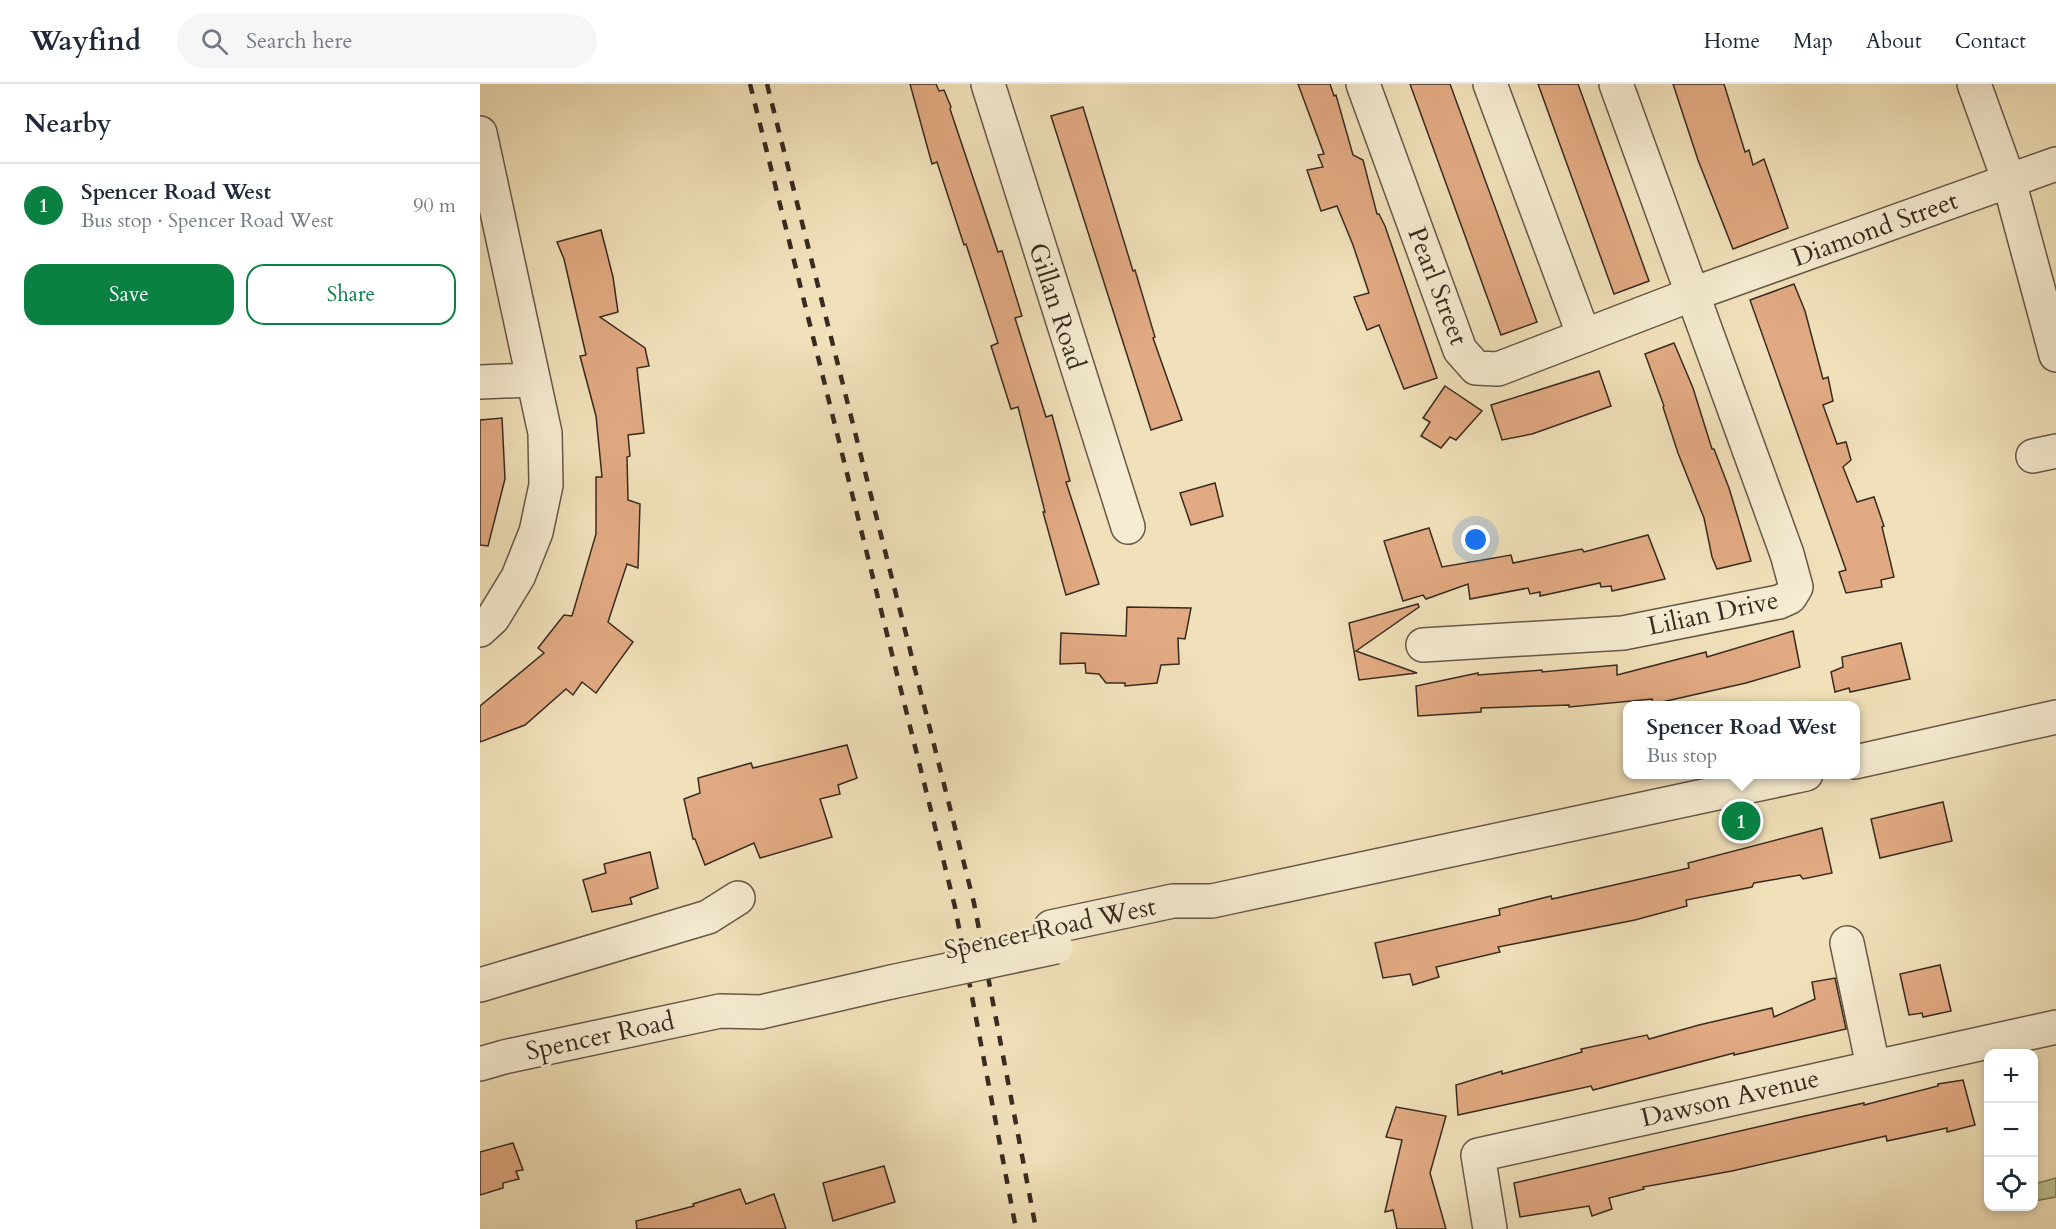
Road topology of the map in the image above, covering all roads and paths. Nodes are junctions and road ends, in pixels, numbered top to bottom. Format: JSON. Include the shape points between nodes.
{"nodes":[{"id":1,"x":988,"y":84,"type":"edge"},
{"id":2,"x":1364,"y":84,"type":"edge"},
{"id":3,"x":1490,"y":84,"type":"edge"},
{"id":4,"x":1616,"y":84,"type":"edge"},
{"id":5,"x":1974,"y":84,"type":"edge"},
{"id":6,"x":480,"y":133,"type":"edge"},
{"id":7,"x":2056,"y":164,"type":"edge"},
{"id":8,"x":2009,"y":181,"type":"junction"},
{"id":9,"x":1693,"y":294,"type":"junction"},
{"id":10,"x":1584,"y":336,"type":"junction"},
{"id":11,"x":2056,"y":355,"type":"edge"},
{"id":12,"x":532,"y":380,"type":"junction"},
{"id":13,"x":480,"y":382,"type":"edge"},
{"id":14,"x":1128,"y":527,"type":"dead end"},
{"id":15,"x":480,"y":630,"type":"edge"},
{"id":16,"x":1423,"y":645,"type":"dead end"},
{"id":17,"x":2056,"y":717,"type":"edge"},
{"id":18,"x":1860,"y":761,"type":"edge"},
{"id":19,"x":1783,"y":779,"type":"edge"},
{"id":20,"x":738,"y":898,"type":"dead end"},
{"id":21,"x":1847,"y":942,"type":"dead end"},
{"id":22,"x":890,"y":973,"type":"joint"},
{"id":23,"x":480,"y":986,"type":"edge"},
{"id":24,"x":2056,"y":1027,"type":"edge"},
{"id":25,"x":480,"y":1064,"type":"edge"},
{"id":26,"x":1873,"y":1066,"type":"junction"},
{"id":27,"x":1490,"y":1229,"type":"edge"}],
"edges":[{"from":1,"to":14,"type":"street","name":"Gillan Road"},
{"from":2,"to":10,"type":"street","name":"Pearl Street","via":[[1460,350],[1476,368],[1498,369]]},
{"from":3,"to":10,"type":"street"},
{"from":4,"to":9,"type":"street","name":"Lilian Drive"},
{"from":5,"to":8,"type":"street"},
{"from":6,"to":12,"type":"street"},
{"from":7,"to":8,"type":"street","name":"Diamond Street"},
{"from":8,"to":9,"type":"street","name":"Diamond Street"},
{"from":8,"to":11,"type":"street"},
{"from":9,"to":10,"type":"street","name":"Pearl Street"},
{"from":9,"to":16,"type":"street","name":"Lilian Drive","via":[[1787,554],[1796,587],[1790,597],[1623,633]]},
{"from":12,"to":13,"type":"street"},
{"from":12,"to":15,"type":"street","via":[[545,433],[544,494],[536,532],[518,577],[493,618]]},
{"from":17,"to":18,"type":"street"},
{"from":19,"to":22,"type":"street","name":"Spencer Road West","via":[[1212,901],[1173,901],[1054,937]]},
{"from":20,"to":23,"type":"street","via":[[708,917]]},
{"from":21,"to":26,"type":"street"},
{"from":22,"to":25,"type":"street","name":"Spencer Road","via":[[757,992],[720,1011]]},
{"from":24,"to":26,"type":"street","name":"Dawson Avenue"},
{"from":26,"to":27,"type":"street","name":"Dawson Avenue","via":[[1478,1155]]}]}
